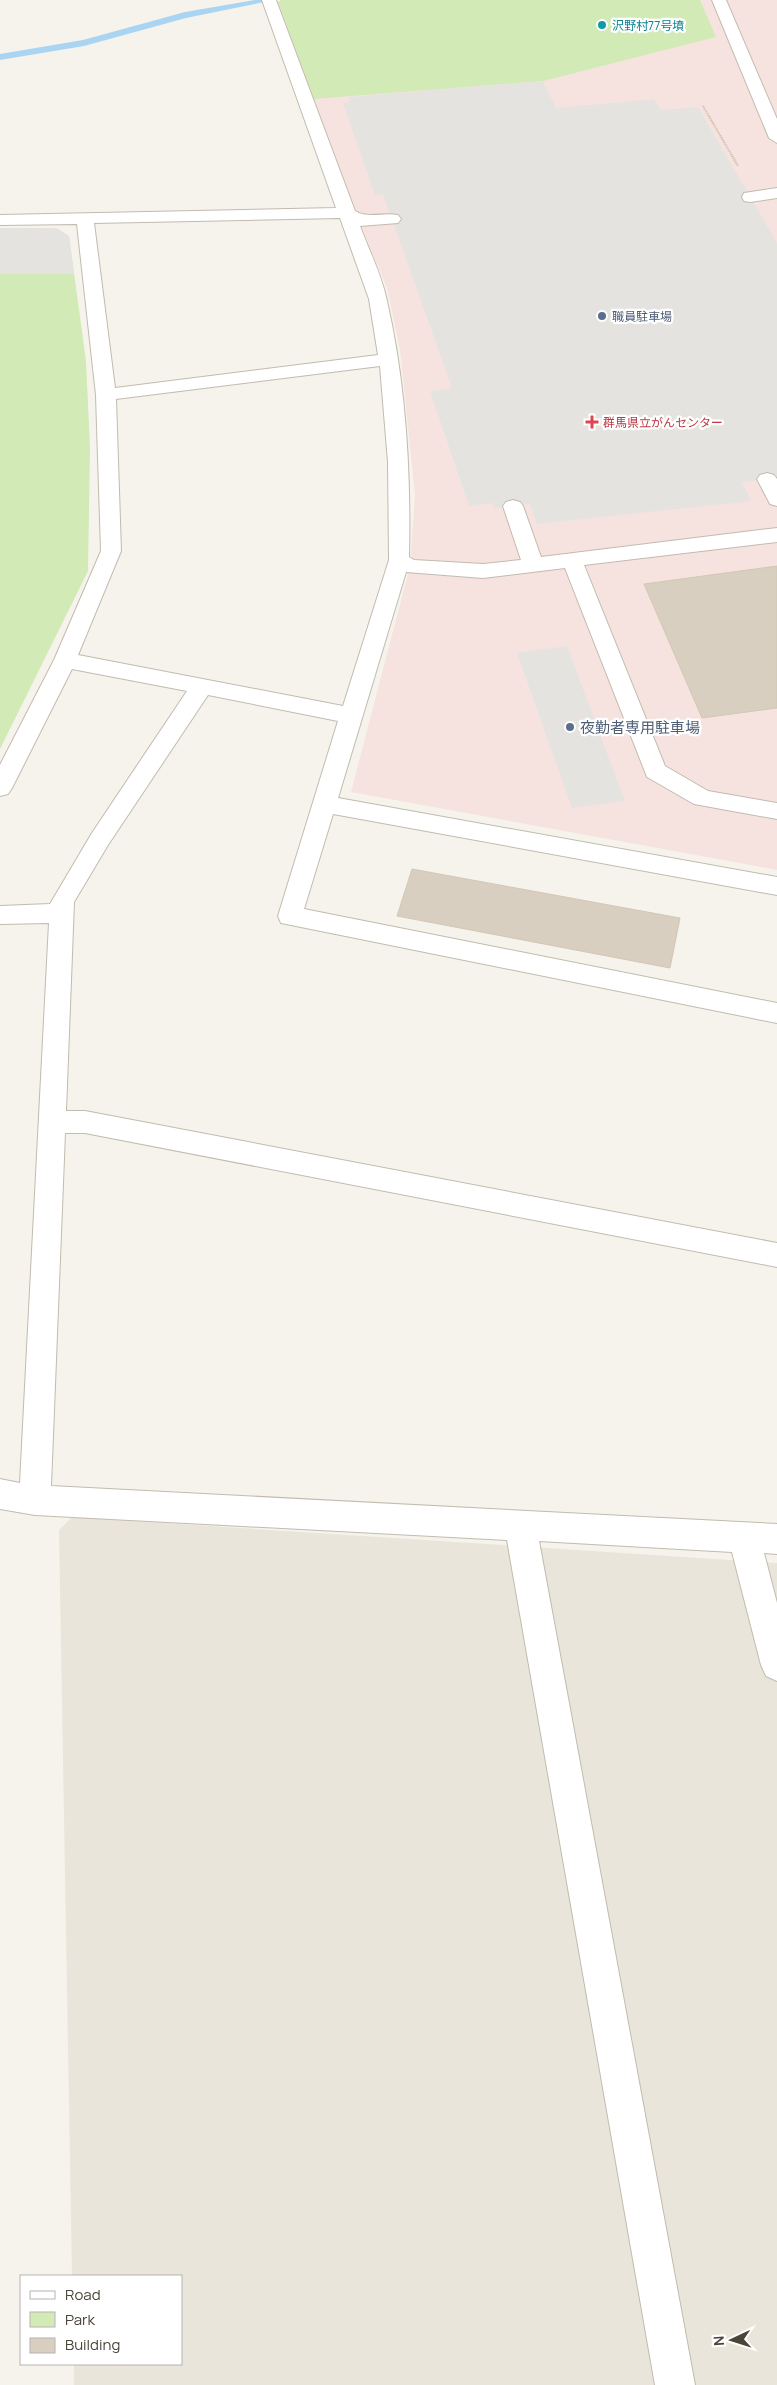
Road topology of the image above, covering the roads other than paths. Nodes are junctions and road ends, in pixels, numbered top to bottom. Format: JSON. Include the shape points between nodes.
{"nodes":[{"id":1,"x":269,"y":0,"type":"edge"},
{"id":2,"x":719,"y":0,"type":"edge"},
{"id":3,"x":777,"y":90,"type":"edge"},
{"id":4,"x":756,"y":92,"type":"junction"},
{"id":5,"x":777,"y":138,"type":"edge"},
{"id":6,"x":777,"y":193,"type":"edge"},
{"id":7,"x":750,"y":197,"type":"dead end"},
{"id":8,"x":346,"y":213,"type":"junction"},
{"id":9,"x":392,"y":219,"type":"dead end"},
{"id":10,"x":0,"y":220,"type":"edge"},
{"id":11,"x":85,"y":220,"type":"junction"},
{"id":12,"x":389,"y":359,"type":"junction"},
{"id":13,"x":106,"y":394,"type":"junction"},
{"id":14,"x":767,"y":479,"type":"dead end"},
{"id":15,"x":777,"y":500,"type":"edge"},
{"id":16,"x":513,"y":506,"type":"dead end"},
{"id":17,"x":777,"y":535,"type":"edge"},
{"id":18,"x":399,"y":560,"type":"junction"},
{"id":19,"x":572,"y":560,"type":"junction"},
{"id":20,"x":533,"y":565,"type":"junction"},
{"id":21,"x":64,"y":660,"type":"junction"},
{"id":22,"x":201,"y":688,"type":"junction"},
{"id":23,"x":353,"y":716,"type":"junction"},
{"id":24,"x":0,"y":788,"type":"edge"},
{"id":25,"x":325,"y":804,"type":"junction"},
{"id":26,"x":777,"y":811,"type":"edge"},
{"id":27,"x":777,"y":886,"type":"edge"},
{"id":28,"x":62,"y":913,"type":"junction"},
{"id":29,"x":0,"y":915,"type":"edge"},
{"id":30,"x":777,"y":1013,"type":"edge"},
{"id":31,"x":52,"y":1122,"type":"junction"},
{"id":32,"x":777,"y":1255,"type":"edge"},
{"id":33,"x":0,"y":1494,"type":"edge"},
{"id":34,"x":36,"y":1500,"type":"junction"},
{"id":35,"x":520,"y":1525,"type":"junction"},
{"id":36,"x":744,"y":1537,"type":"junction"},
{"id":37,"x":777,"y":1539,"type":"edge"},
{"id":38,"x":777,"y":1665,"type":"edge"},
{"id":39,"x":675,"y":2385,"type":"edge"}],
"edges":[{"from":1,"to":8,"type":"street"},
{"from":2,"to":4,"type":"street"},
{"from":3,"to":4,"type":"street"},
{"from":4,"to":5,"type":"street"},
{"from":6,"to":7,"type":"street"},
{"from":8,"to":9,"type":"street","via":[[359,221]]},
{"from":8,"to":11,"type":"street"},
{"from":8,"to":12,"type":"street","via":[[378,299]]},
{"from":10,"to":11,"type":"street"},
{"from":11,"to":13,"type":"street"},
{"from":12,"to":13,"type":"street"},
{"from":12,"to":18,"type":"street","via":[[401,499]]},
{"from":13,"to":21,"type":"street","via":[[111,551]]},
{"from":14,"to":15,"type":"street"},
{"from":16,"to":20,"type":"street"},
{"from":17,"to":19,"type":"street"},
{"from":18,"to":20,"type":"street","via":[[410,566],[483,570]]},
{"from":18,"to":23,"type":"street"},
{"from":19,"to":20,"type":"street"},
{"from":19,"to":26,"type":"street","via":[[655,771],[702,798]]},
{"from":21,"to":22,"type":"street"},
{"from":21,"to":24,"type":"street"},
{"from":22,"to":23,"type":"street"},
{"from":22,"to":28,"type":"street","via":[[100,839],[62,901]]},
{"from":23,"to":25,"type":"street"},
{"from":25,"to":27,"type":"street"},
{"from":25,"to":30,"type":"street","via":[[290,916]]},
{"from":28,"to":29,"type":"street"},
{"from":28,"to":31,"type":"street"},
{"from":31,"to":32,"type":"street","via":[[85,1122]]},
{"from":31,"to":34,"type":"street"},
{"from":33,"to":34,"type":"street"},
{"from":34,"to":35,"type":"street"},
{"from":35,"to":36,"type":"street"},
{"from":35,"to":39,"type":"street"},
{"from":36,"to":37,"type":"street"},
{"from":36,"to":38,"type":"street"}]}
